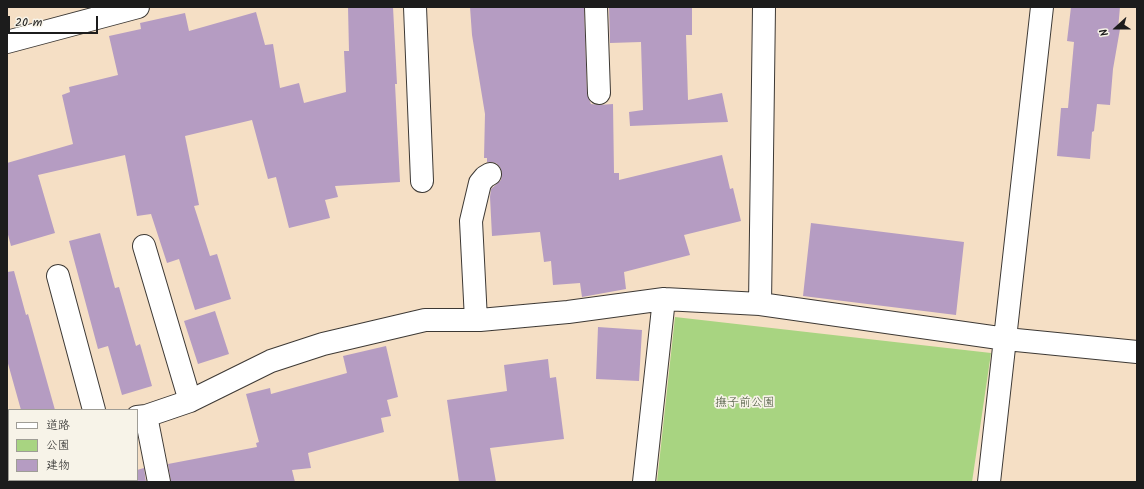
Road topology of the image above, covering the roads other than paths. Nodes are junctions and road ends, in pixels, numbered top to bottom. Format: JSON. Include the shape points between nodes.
{"nodes":[{"id":1,"x":138,"y":7,"type":"edge"},
{"id":2,"x":415,"y":7,"type":"edge"},
{"id":3,"x":596,"y":7,"type":"edge"},
{"id":4,"x":764,"y":7,"type":"edge"},
{"id":5,"x":1042,"y":7,"type":"edge"},
{"id":6,"x":7,"y":42,"type":"edge"},
{"id":7,"x":599,"y":94,"type":"dead end"},
{"id":8,"x":490,"y":174,"type":"dead end"},
{"id":9,"x":422,"y":181,"type":"dead end"},
{"id":10,"x":144,"y":246,"type":"dead end"},
{"id":11,"x":58,"y":276,"type":"dead end"},
{"id":12,"x":664,"y":299,"type":"junction"},
{"id":13,"x":760,"y":304,"type":"junction"},
{"id":14,"x":476,"y":320,"type":"junction"},
{"id":15,"x":1006,"y":339,"type":"junction"},
{"id":16,"x":1137,"y":352,"type":"edge"},
{"id":17,"x":190,"y":401,"type":"junction"},
{"id":18,"x":94,"y":409,"type":"edge"},
{"id":19,"x":141,"y":416,"type":"edge"},
{"id":20,"x":159,"y":482,"type":"edge"},
{"id":21,"x":644,"y":482,"type":"edge"},
{"id":22,"x":989,"y":482,"type":"edge"}],
"edges":[{"from":1,"to":6,"type":"street"},
{"from":2,"to":9,"type":"street"},
{"from":3,"to":7,"type":"street"},
{"from":4,"to":13,"type":"street"},
{"from":5,"to":15,"type":"street"},
{"from":8,"to":14,"type":"street","via":[[480,182],[472,221]]},
{"from":10,"to":17,"type":"street"},
{"from":11,"to":18,"type":"street"},
{"from":12,"to":13,"type":"street"},
{"from":12,"to":14,"type":"street","via":[[568,312]]},
{"from":12,"to":21,"type":"street"},
{"from":13,"to":15,"type":"street"},
{"from":14,"to":17,"type":"street","via":[[425,320],[323,344],[271,361]]},
{"from":15,"to":16,"type":"street"},
{"from":15,"to":22,"type":"street"},
{"from":17,"to":19,"type":"street"},
{"from":19,"to":20,"type":"street"}]}
